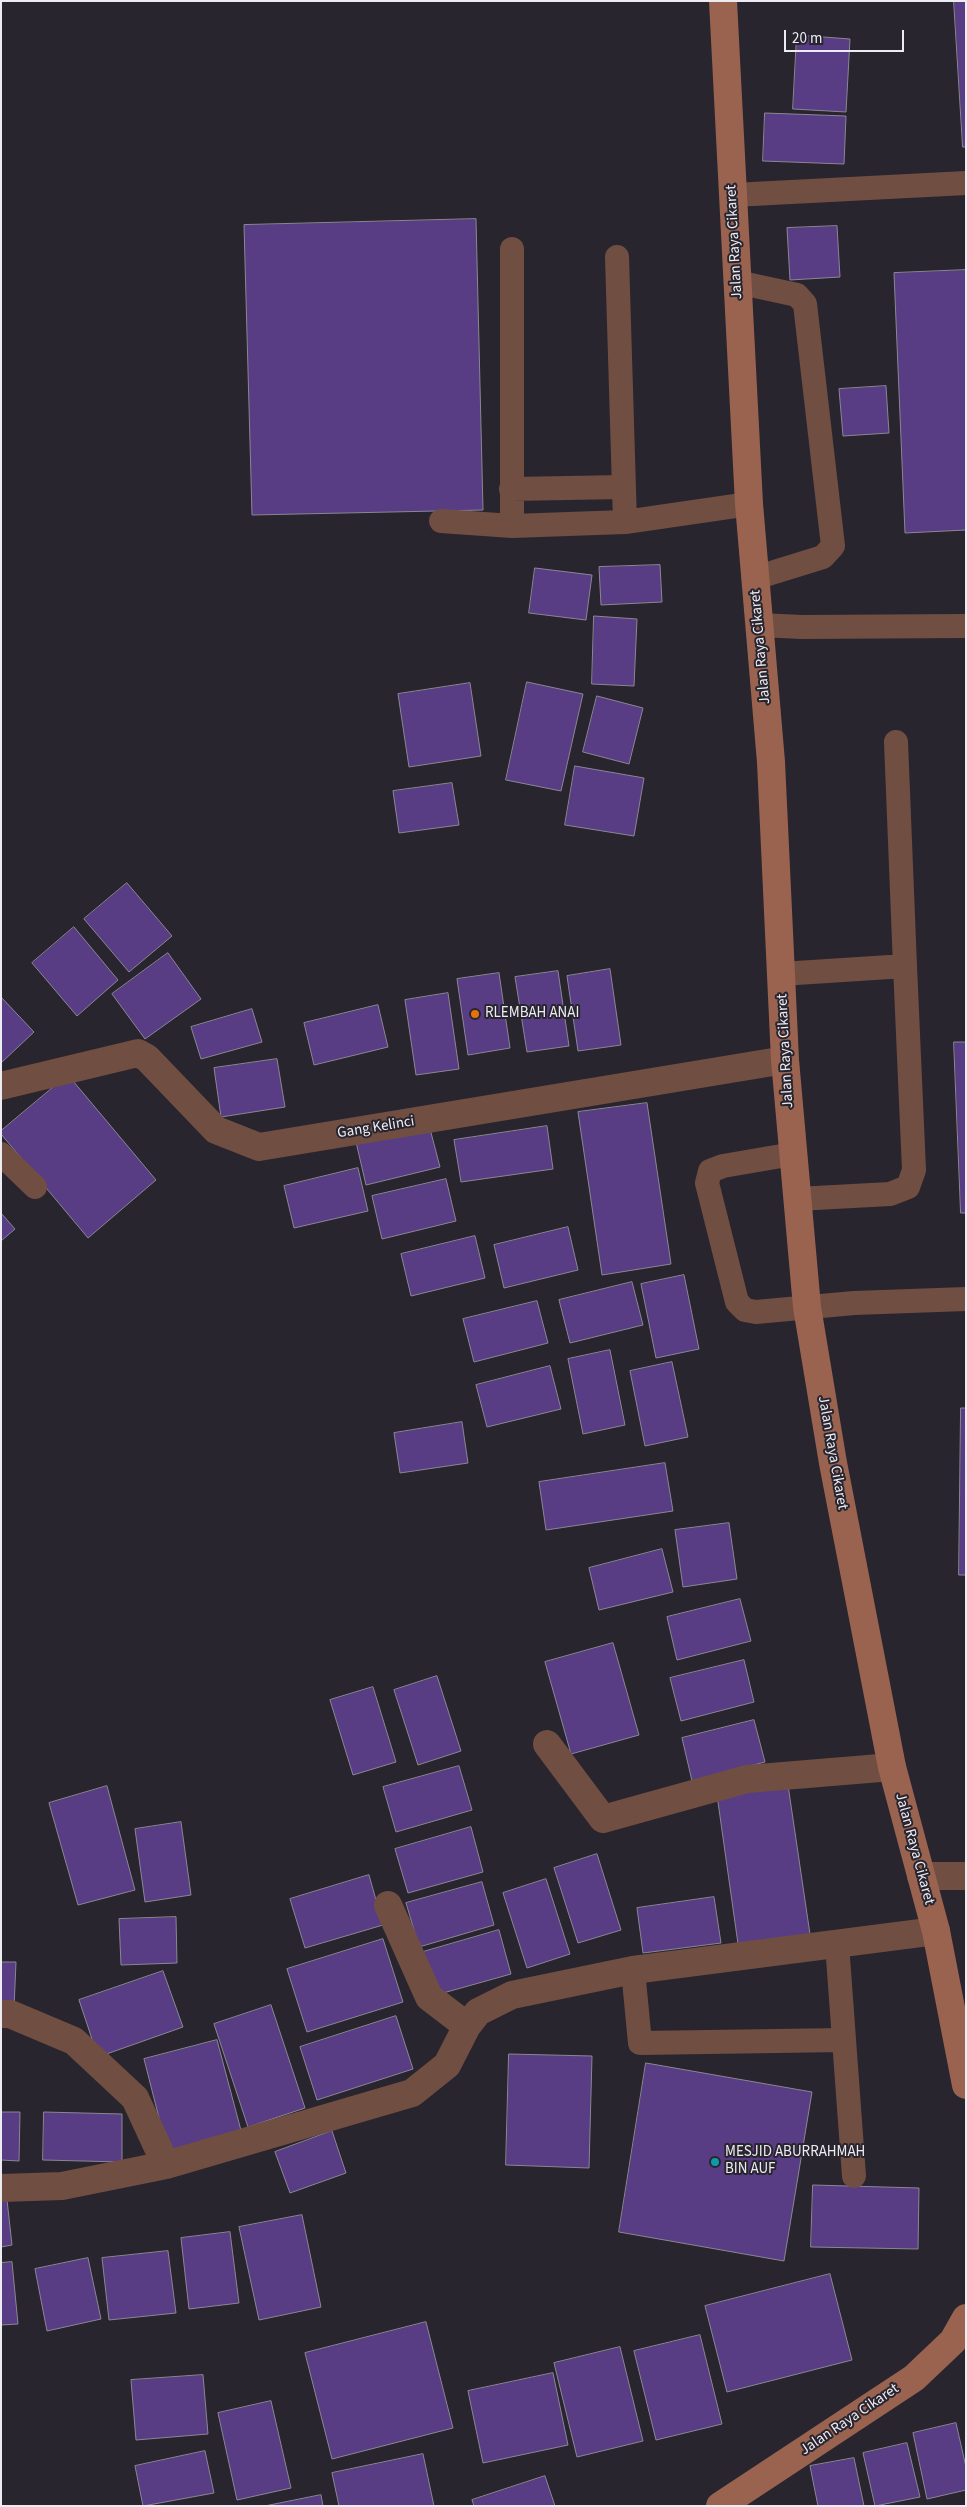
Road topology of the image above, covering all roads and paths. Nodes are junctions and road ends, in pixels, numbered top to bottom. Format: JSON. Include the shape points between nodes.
{"nodes":[{"id":1,"x":723,"y":1,"type":"edge"},
{"id":2,"x":966,"y":182,"type":"edge"},
{"id":3,"x":733,"y":195,"type":"junction"},
{"id":4,"x":512,"y":249,"type":"dead end"},
{"id":5,"x":617,"y":257,"type":"dead end"},
{"id":6,"x":737,"y":282,"type":"junction"},
{"id":7,"x":624,"y":487,"type":"junction"},
{"id":8,"x":512,"y":489,"type":"junction"},
{"id":9,"x":749,"y":504,"type":"junction"},
{"id":10,"x":441,"y":521,"type":"dead end"},
{"id":11,"x":625,"y":522,"type":"junction"},
{"id":12,"x":512,"y":526,"type":"junction"},
{"id":13,"x":755,"y":578,"type":"junction"},
{"id":14,"x":759,"y":625,"type":"junction"},
{"id":15,"x":966,"y":626,"type":"edge"},
{"id":16,"x":896,"y":742,"type":"dead end"},
{"id":17,"x":905,"y":966,"type":"junction"},
{"id":18,"x":781,"y":974,"type":"junction"},
{"id":19,"x":785,"y":1060,"type":"junction"},
{"id":20,"x":1,"y":1086,"type":"edge"},
{"id":21,"x":1,"y":1154,"type":"edge"},
{"id":22,"x":792,"y":1154,"type":"junction"},
{"id":23,"x":34,"y":1187,"type":"dead end"},
{"id":24,"x":797,"y":1199,"type":"junction"},
{"id":25,"x":966,"y":1299,"type":"edge"},
{"id":26,"x":807,"y":1307,"type":"junction"},
{"id":27,"x":547,"y":1744,"type":"dead end"},
{"id":28,"x":892,"y":1767,"type":"junction"},
{"id":29,"x":921,"y":1876,"type":"junction"},
{"id":30,"x":966,"y":1876,"type":"edge"},
{"id":31,"x":388,"y":1906,"type":"dead end"},
{"id":32,"x":936,"y":1931,"type":"junction"},
{"id":33,"x":837,"y":1944,"type":"junction"},
{"id":34,"x":633,"y":1970,"type":"junction"},
{"id":35,"x":1,"y":2014,"type":"edge"},
{"id":36,"x":467,"y":2026,"type":"junction"},
{"id":37,"x":844,"y":2040,"type":"junction"},
{"id":38,"x":966,"y":2085,"type":"edge"},
{"id":39,"x":166,"y":2165,"type":"junction"},
{"id":40,"x":854,"y":2176,"type":"dead end"},
{"id":41,"x":1,"y":2188,"type":"edge"},
{"id":42,"x":966,"y":2318,"type":"edge"},
{"id":43,"x":720,"y":2506,"type":"edge"}],
"edges":[{"from":1,"to":3,"type":"main road","name":"Jalan Raya Cikaret"},
{"from":2,"to":3,"type":"lane"},
{"from":3,"to":6,"type":"main road","name":"Jalan Raya Cikaret"},
{"from":4,"to":8,"type":"lane"},
{"from":5,"to":7,"type":"lane"},
{"from":6,"to":9,"type":"main road","name":"Jalan Raya Cikaret"},
{"from":6,"to":13,"type":"lane","via":[[797,294],[805,304],[832,546],[823,557]]},
{"from":7,"to":8,"type":"lane"},
{"from":7,"to":11,"type":"lane"},
{"from":8,"to":12,"type":"lane"},
{"from":9,"to":11,"type":"lane"},
{"from":9,"to":13,"type":"main road","name":"Jalan Raya Cikaret"},
{"from":10,"to":12,"type":"lane"},
{"from":11,"to":12,"type":"lane"},
{"from":13,"to":14,"type":"main road","name":"Jalan Raya Cikaret"},
{"from":14,"to":15,"type":"lane"},
{"from":14,"to":18,"type":"main road","name":"Jalan Raya Cikaret","via":[[771,762]]},
{"from":16,"to":17,"type":"lane"},
{"from":17,"to":18,"type":"lane"},
{"from":17,"to":24,"type":"lane","via":[[914,1170],[908,1188],[890,1194]]},
{"from":18,"to":19,"type":"main road","name":"Jalan Raya Cikaret"},
{"from":19,"to":20,"type":"street","name":"Gang Kelinci","via":[[259,1147],[216,1130],[147,1058],[138,1053]]},
{"from":19,"to":22,"type":"main road","name":"Jalan Raya Cikaret"},
{"from":21,"to":23,"type":"lane"},
{"from":22,"to":24,"type":"main road","name":"Jalan Raya Cikaret"},
{"from":22,"to":26,"type":"lane","via":[[722,1166],[710,1171],[707,1184],[736,1302],[744,1310],[756,1312]]},
{"from":24,"to":26,"type":"main road","name":"Jalan Raya Cikaret"},
{"from":25,"to":26,"type":"lane"},
{"from":26,"to":28,"type":"main road","name":"Jalan Raya Cikaret","via":[[833,1462]]},
{"from":27,"to":28,"type":"street","via":[[603,1819],[747,1779]]},
{"from":28,"to":29,"type":"main road","name":"Jalan Raya Cikaret"},
{"from":29,"to":30,"type":"street"},
{"from":29,"to":32,"type":"main road","name":"Jalan Raya Cikaret"},
{"from":31,"to":36,"type":"street","via":[[430,1997]]},
{"from":32,"to":33,"type":"street"},
{"from":32,"to":38,"type":"main road","name":"Jalan Raya Cikaret"},
{"from":33,"to":34,"type":"street"},
{"from":33,"to":37,"type":"lane"},
{"from":34,"to":36,"type":"street","via":[[512,1995],[478,2012]]},
{"from":34,"to":37,"type":"lane","via":[[640,2043]]},
{"from":35,"to":39,"type":"street","via":[[10,2014],[74,2041],[135,2098]]},
{"from":36,"to":39,"type":"street","via":[[448,2065],[412,2093]]},
{"from":37,"to":40,"type":"lane"},
{"from":39,"to":41,"type":"street","via":[[62,2186]]},
{"from":42,"to":43,"type":"main road","name":"Jalan Raya Cikaret","via":[[953,2341],[914,2378]]}]}
